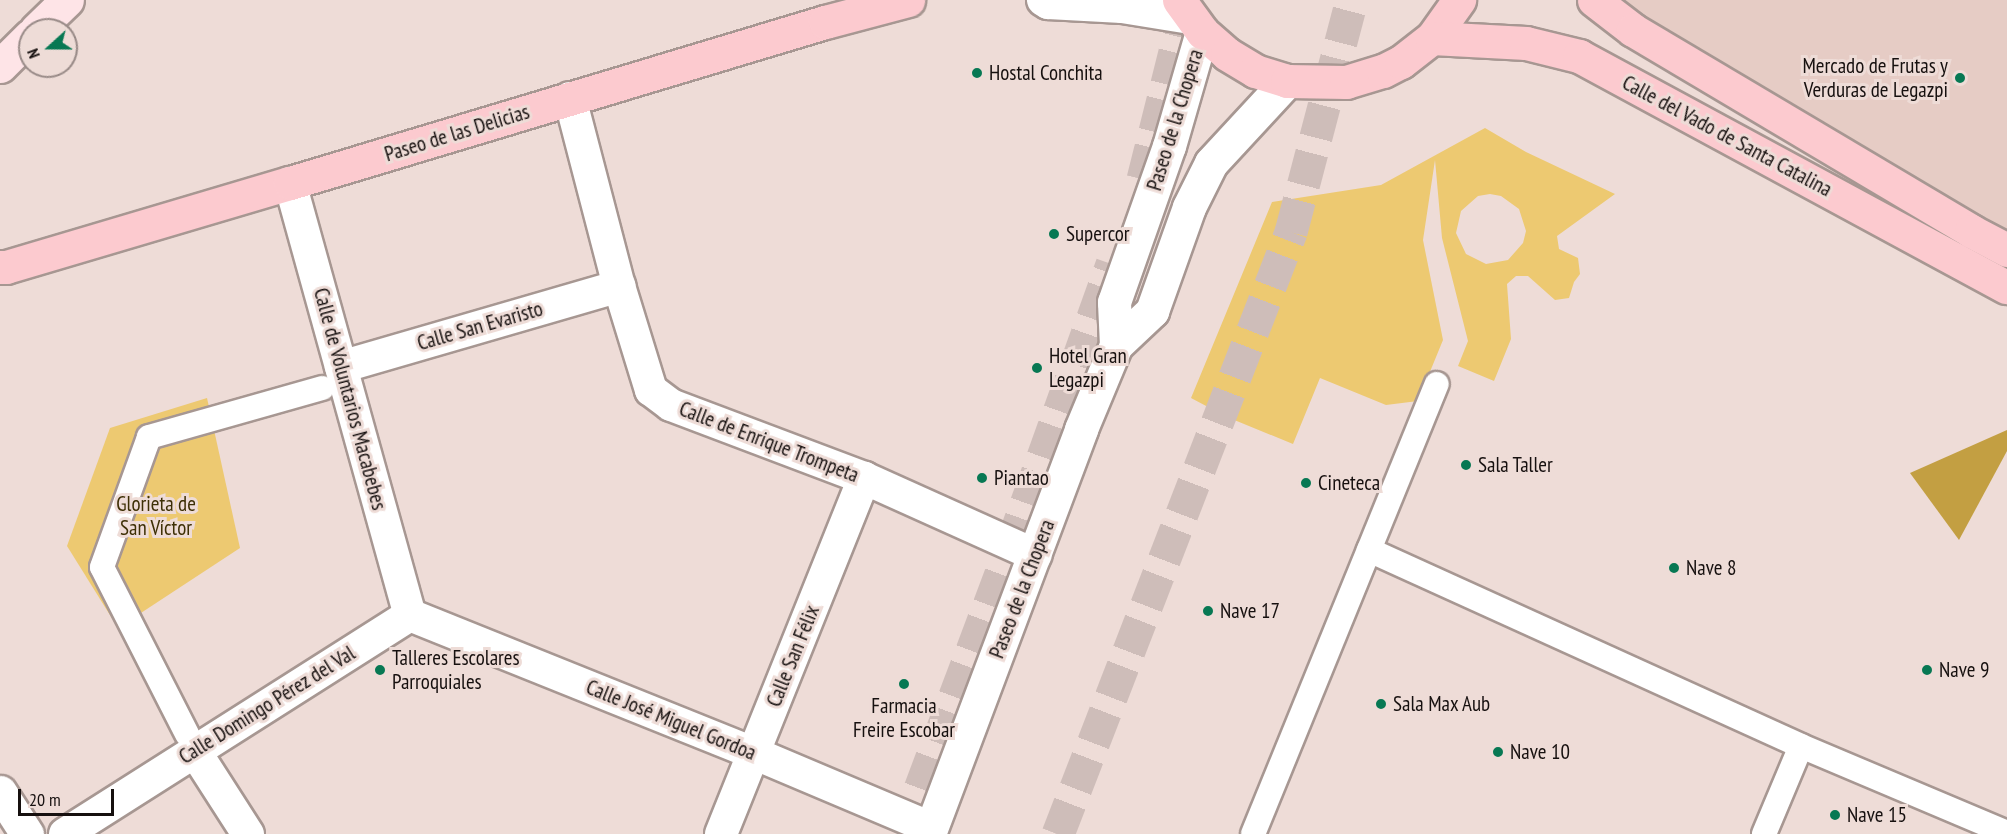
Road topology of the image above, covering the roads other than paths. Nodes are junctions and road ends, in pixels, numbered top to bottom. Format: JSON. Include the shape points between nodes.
{"nodes":[{"id":1,"x":67,"y":0,"type":"edge"},
{"id":2,"x":908,"y":0,"type":"edge"},
{"id":3,"x":1043,"y":0,"type":"edge"},
{"id":4,"x":1459,"y":0,"type":"edge"},
{"id":5,"x":1594,"y":0,"type":"edge"},
{"id":6,"x":1190,"y":17,"type":"edge"},
{"id":7,"x":48,"y":18,"type":"edge"},
{"id":8,"x":1432,"y":38,"type":"junction"},
{"id":9,"x":18,"y":48,"type":"edge"},
{"id":10,"x":0,"y":66,"type":"edge"},
{"id":11,"x":1287,"y":81,"type":"junction"},
{"id":12,"x":570,"y":98,"type":"junction"},
{"id":13,"x":290,"y":183,"type":"junction"},
{"id":14,"x":2007,"y":250,"type":"edge"},
{"id":15,"x":2,"y":269,"type":"edge"},
{"id":16,"x":619,"y":286,"type":"junction"},
{"id":17,"x":2007,"y":287,"type":"edge"},
{"id":18,"x":1116,"y":345,"type":"junction"},
{"id":19,"x":332,"y":377,"type":"junction"},
{"id":20,"x":1437,"y":384,"type":"dead end"},
{"id":21,"x":864,"y":478,"type":"junction"},
{"id":22,"x":1369,"y":550,"type":"junction"},
{"id":23,"x":1035,"y":555,"type":"junction"},
{"id":24,"x":410,"y":615,"type":"junction"},
{"id":25,"x":191,"y":742,"type":"junction"},
{"id":26,"x":1801,"y":746,"type":"junction"},
{"id":27,"x":753,"y":753,"type":"junction"},
{"id":28,"x":0,"y":792,"type":"edge"},
{"id":29,"x":930,"y":831,"type":"edge"},
{"id":30,"x":27,"y":834,"type":"edge"},
{"id":31,"x":64,"y":834,"type":"edge"},
{"id":32,"x":248,"y":834,"type":"edge"},
{"id":33,"x":721,"y":834,"type":"edge"},
{"id":34,"x":1253,"y":834,"type":"edge"},
{"id":35,"x":1764,"y":834,"type":"edge"},
{"id":36,"x":2007,"y":834,"type":"edge"}],
"edges":[{"from":1,"to":7,"type":"main road"},
{"from":2,"to":12,"type":"main road","name":"Paseo de las Delicias"},
{"from":3,"to":6,"type":"street"},
{"from":4,"to":8,"type":"main road"},
{"from":5,"to":14,"type":"main road","name":"Calle del Vado de Santa Catalina","via":[[1633,30]]},
{"from":6,"to":11,"type":"main road","via":[[1227,54],[1255,71]]},
{"from":6,"to":18,"type":"street","name":"Paseo de la Chopera","via":[[1169,147],[1114,302]]},
{"from":8,"to":11,"type":"main road","via":[[1401,62],[1374,74],[1346,82]]},
{"from":8,"to":17,"type":"main road","name":"Calle del Vado de Santa Catalina","via":[[1526,43],[1579,56]]},
{"from":9,"to":10,"type":"main road"},
{"from":11,"to":18,"type":"street","name":"Paseo de la Chopera","via":[[1211,163],[1189,207],[1152,310]]},
{"from":12,"to":13,"type":"main road","name":"Paseo de las Delicias"},
{"from":12,"to":16,"type":"street","name":"Calle de Enrique Trompeta"},
{"from":13,"to":15,"type":"main road","name":"Paseo de las Delicias"},
{"from":13,"to":19,"type":"street","name":"Calle de Voluntarios Macabebes"},
{"from":16,"to":19,"type":"street","name":"Calle San Evaristo"},
{"from":16,"to":21,"type":"street","name":"Calle de Enrique Trompeta","via":[[651,390],[671,405]]},
{"from":18,"to":23,"type":"street","name":"Paseo de la Chopera"},
{"from":19,"to":24,"type":"street","name":"Calle de Voluntarios Macabebes"},
{"from":19,"to":25,"type":"street","via":[[148,437],[102,567]]},
{"from":20,"to":22,"type":"street"},
{"from":21,"to":23,"type":"street","name":"Calle de Enrique Trompeta"},
{"from":21,"to":27,"type":"street","name":"Calle San Félix"},
{"from":22,"to":26,"type":"street"},
{"from":22,"to":34,"type":"street"},
{"from":23,"to":29,"type":"street","name":"Paseo de la Chopera"},
{"from":24,"to":25,"type":"street","name":"Calle Domingo Pérez del Val"},
{"from":24,"to":27,"type":"street","name":"Calle José Miguel Gordoa"},
{"from":25,"to":31,"type":"street","name":"Calle Domingo Pérez del Val"},
{"from":25,"to":32,"type":"street"},
{"from":26,"to":35,"type":"street"},
{"from":26,"to":36,"type":"street"},
{"from":27,"to":29,"type":"street","name":"Calle José Miguel Gordoa"},
{"from":27,"to":33,"type":"street","name":"Calle San Félix"},
{"from":28,"to":30,"type":"street"}]}
